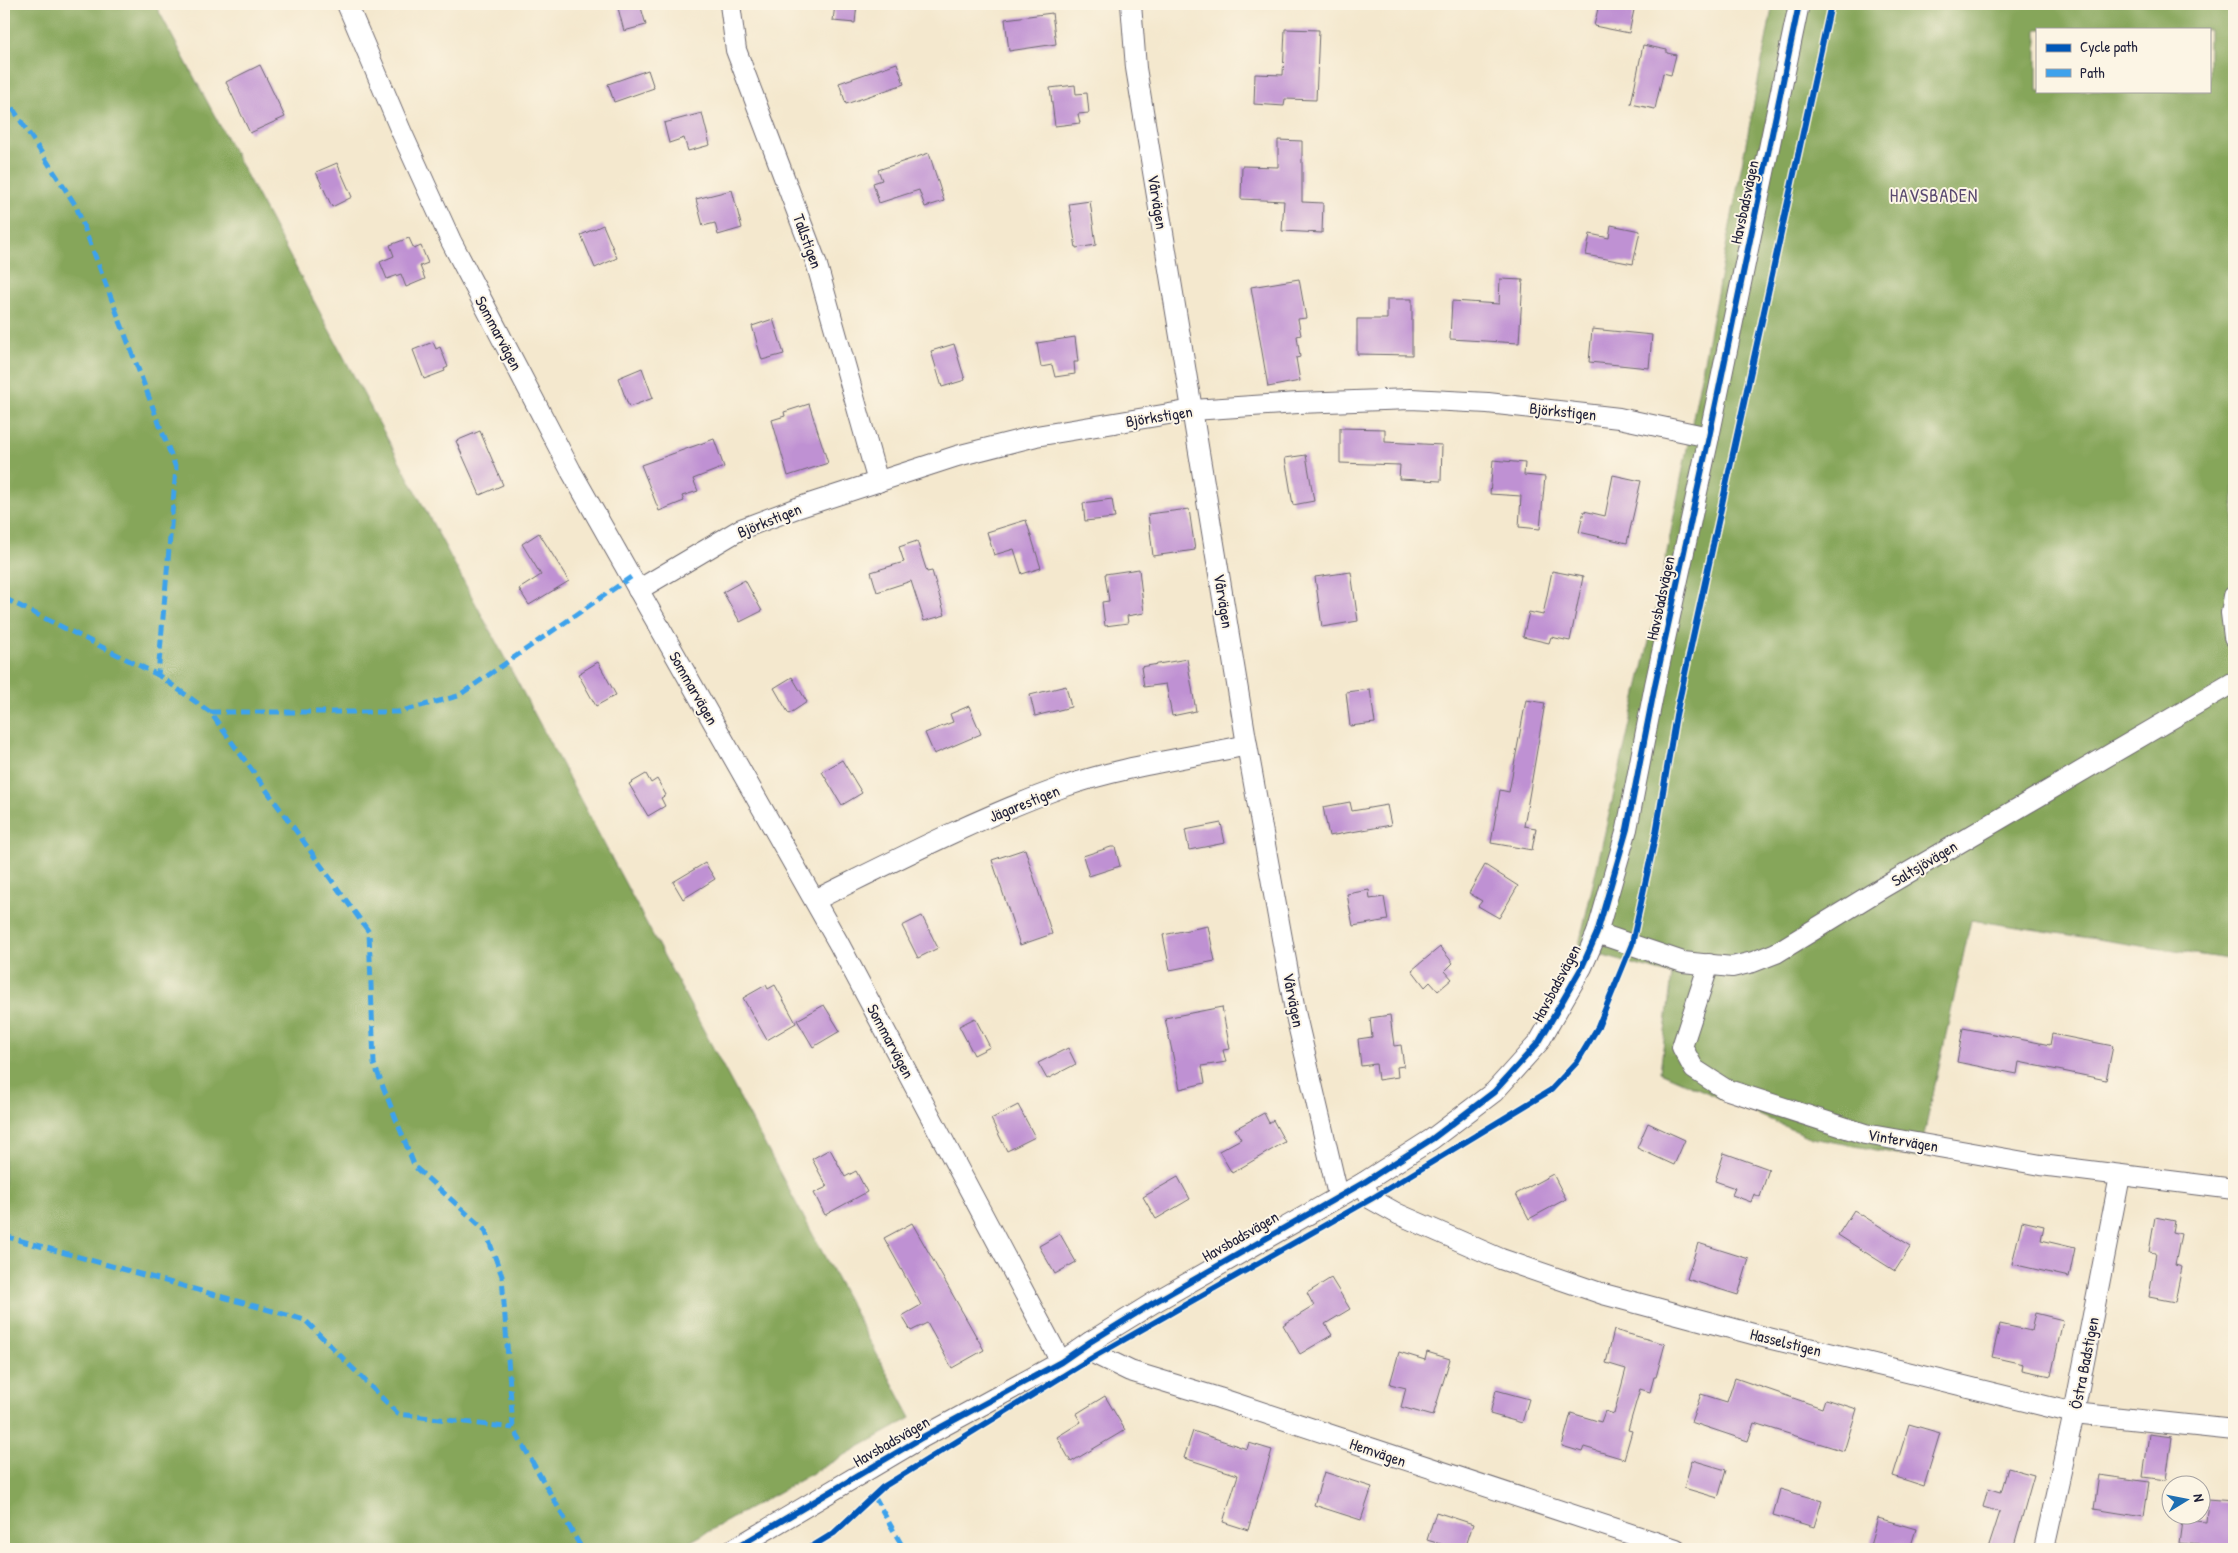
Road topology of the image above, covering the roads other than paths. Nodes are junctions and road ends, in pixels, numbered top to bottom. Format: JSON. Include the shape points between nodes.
{"nodes":[{"id":1,"x":347,"y":4,"type":"edge"},
{"id":2,"x":730,"y":4,"type":"edge"},
{"id":3,"x":1131,"y":4,"type":"edge"},
{"id":4,"x":1799,"y":4,"type":"edge"},
{"id":5,"x":1193,"y":410,"type":"junction"},
{"id":6,"x":1710,"y":437,"type":"junction"},
{"id":7,"x":878,"y":482,"type":"junction"},
{"id":8,"x":638,"y":590,"type":"junction"},
{"id":9,"x":2234,"y":596,"type":"edge"},
{"id":10,"x":2234,"y":638,"type":"edge"},
{"id":11,"x":2234,"y":682,"type":"edge"},
{"id":12,"x":1247,"y":745,"type":"junction"},
{"id":13,"x":814,"y":900,"type":"junction"},
{"id":14,"x":1597,"y":933,"type":"junction"},
{"id":15,"x":1710,"y":964,"type":"junction"},
{"id":16,"x":2120,"y":1176,"type":"junction"},
{"id":17,"x":1363,"y":1183,"type":"junction"},
{"id":18,"x":2234,"y":1189,"type":"edge"},
{"id":19,"x":1338,"y":1195,"type":"junction"},
{"id":20,"x":1090,"y":1342,"type":"junction"},
{"id":21,"x":1060,"y":1362,"type":"junction"},
{"id":22,"x":2074,"y":1413,"type":"junction"},
{"id":23,"x":2234,"y":1430,"type":"edge"},
{"id":24,"x":734,"y":1549,"type":"edge"},
{"id":25,"x":1676,"y":1549,"type":"edge"},
{"id":26,"x":2044,"y":1549,"type":"edge"}],
"edges":[{"from":1,"to":8,"type":"street","name":"Sommarvägen","via":[[451,241],[571,471]]},
{"from":2,"to":7,"type":"street","name":"Tallstigen","via":[[736,50],[816,262]]},
{"from":3,"to":5,"type":"street","name":"Vårvägen","via":[[1136,68]]},
{"from":4,"to":6,"type":"street","name":"Havsbadsvägen"},
{"from":5,"to":6,"type":"street","name":"Björkstigen","via":[[1298,402],[1430,400],[1488,403],[1619,418]]},
{"from":5,"to":7,"type":"street","name":"Björkstigen","via":[[1036,436],[957,456]]},
{"from":5,"to":12,"type":"street","name":"Vårvägen"},
{"from":6,"to":14,"type":"street","name":"Havsbadsvägen","via":[[1627,829]]},
{"from":7,"to":8,"type":"street","name":"Björkstigen","via":[[741,529]]},
{"from":8,"to":13,"type":"street","name":"Sommarvägen"},
{"from":9,"to":10,"type":"street","via":[[2231,613]]},
{"from":11,"to":15,"type":"street","name":"Saltsjövägen","via":[[1924,863],[1776,954],[1732,967]]},
{"from":12,"to":13,"type":"street","name":"Jägarestigen","via":[[1064,787],[970,824]]},
{"from":12,"to":19,"type":"street","name":"Vårvägen","via":[[1296,1016]]},
{"from":13,"to":21,"type":"street","name":"Sommarvägen"},
{"from":14,"to":15,"type":"street","name":"Saltsjövägen","via":[[1683,962]]},
{"from":14,"to":17,"type":"street","name":"Havsbadsvägen","via":[[1582,967],[1539,1042],[1494,1092],[1432,1140]]},
{"from":15,"to":16,"type":"street","name":"Vintervägen","via":[[1682,1047],[1694,1069],[1725,1090],[1865,1134]]},
{"from":16,"to":18,"type":"street","name":"Vintervägen"},
{"from":16,"to":22,"type":"street","name":"Östra Badstigen"},
{"from":17,"to":19,"type":"street","name":"Havsbadsvägen"},
{"from":17,"to":22,"type":"street","name":"Hasselstigen","via":[[1371,1199],[1398,1214],[1501,1259],[1604,1294]]},
{"from":19,"to":20,"type":"street","name":"Havsbadsvägen"},
{"from":20,"to":21,"type":"street","name":"Havsbadsvägen"},
{"from":20,"to":25,"type":"street","name":"Hemvägen","via":[[1097,1355],[1130,1371]]},
{"from":21,"to":24,"type":"street","name":"Havsbadsvägen","via":[[923,1437]]},
{"from":22,"to":23,"type":"street","name":"Hasselstigen"},
{"from":22,"to":26,"type":"street","name":"Östra Badstigen"}]}
